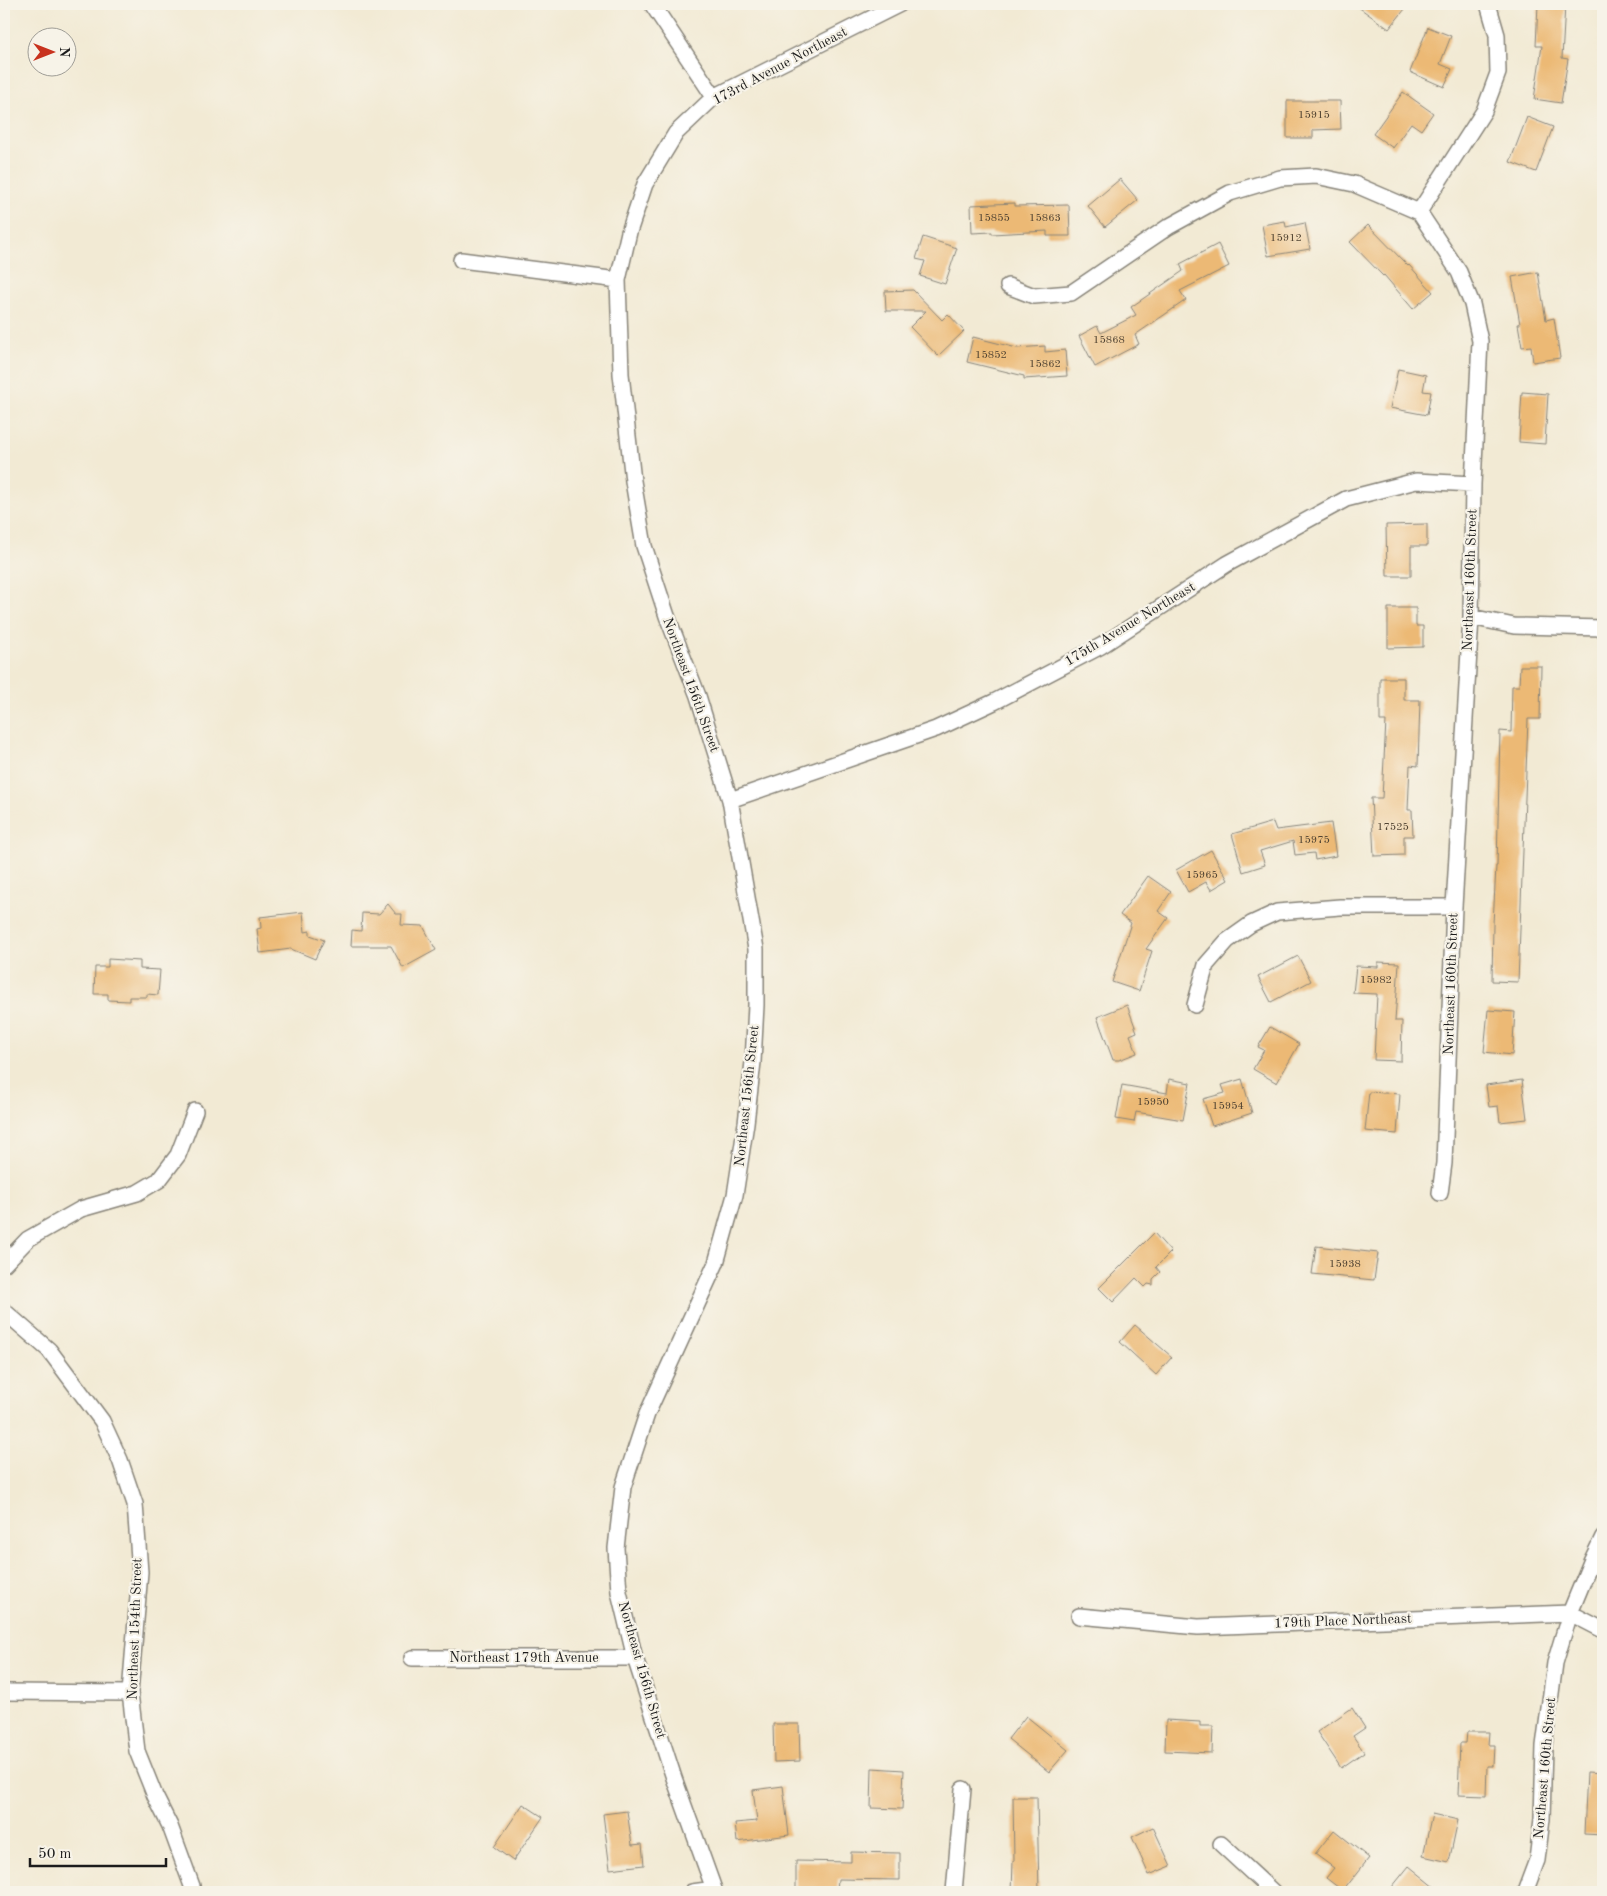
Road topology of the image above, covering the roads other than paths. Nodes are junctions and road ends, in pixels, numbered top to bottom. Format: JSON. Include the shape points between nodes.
{"nodes":[{"id":1,"x":652,"y":4,"type":"edge"},
{"id":2,"x":900,"y":4,"type":"edge"},
{"id":3,"x":1488,"y":4,"type":"edge"},
{"id":4,"x":714,"y":97,"type":"junction"},
{"id":5,"x":1419,"y":212,"type":"junction"},
{"id":6,"x":461,"y":260,"type":"dead end"},
{"id":7,"x":618,"y":280,"type":"junction"},
{"id":8,"x":1008,"y":286,"type":"dead end"},
{"id":9,"x":1473,"y":484,"type":"junction"},
{"id":10,"x":1471,"y":617,"type":"junction"},
{"id":11,"x":1603,"y":628,"type":"edge"},
{"id":12,"x":730,"y":800,"type":"junction"},
{"id":13,"x":1454,"y":907,"type":"junction"},
{"id":14,"x":1195,"y":1005,"type":"dead end"},
{"id":15,"x":196,"y":1111,"type":"dead end"},
{"id":16,"x":1440,"y":1193,"type":"dead end"},
{"id":17,"x":4,"y":1264,"type":"edge"},
{"id":18,"x":4,"y":1311,"type":"edge"},
{"id":19,"x":1603,"y":1537,"type":"edge"},
{"id":20,"x":1570,"y":1613,"type":"junction"},
{"id":21,"x":1079,"y":1616,"type":"dead end"},
{"id":22,"x":1603,"y":1630,"type":"edge"},
{"id":23,"x":412,"y":1658,"type":"dead end"},
{"id":24,"x":635,"y":1658,"type":"junction"},
{"id":25,"x":4,"y":1692,"type":"edge"},
{"id":26,"x":130,"y":1693,"type":"junction"},
{"id":27,"x":963,"y":1789,"type":"dead end"},
{"id":28,"x":1221,"y":1844,"type":"dead end"},
{"id":29,"x":714,"y":1891,"type":"edge"},
{"id":30,"x":192,"y":1892,"type":"edge"},
{"id":31,"x":692,"y":1892,"type":"edge"},
{"id":32,"x":954,"y":1892,"type":"edge"},
{"id":33,"x":1273,"y":1892,"type":"edge"},
{"id":34,"x":1525,"y":1892,"type":"edge"}],
"edges":[{"from":1,"to":4,"type":"street"},
{"from":2,"to":4,"type":"street","name":"173rd Avenue Northeast"},
{"from":3,"to":5,"type":"street","via":[[1497,35],[1498,73],[1484,111]]},
{"from":4,"to":7,"type":"street","name":"173rd Avenue Northeast","via":[[676,133],[645,184]]},
{"from":5,"to":8,"type":"street","via":[[1354,184],[1316,176],[1280,178],[1230,193],[1160,231],[1071,294],[1034,296]]},
{"from":5,"to":9,"type":"street","name":"Northeast 160th Street","via":[[1459,272],[1472,304],[1480,341]]},
{"from":6,"to":7,"type":"street"},
{"from":7,"to":12,"type":"street","name":"Northeast 156th Street","via":[[621,374],[644,546],[698,696]]},
{"from":9,"to":10,"type":"street","name":"Northeast 160th Street"},
{"from":9,"to":12,"type":"street","name":"175th Avenue Northeast","via":[[1416,481],[1346,500],[1227,564],[1101,646],[994,702],[936,729]]},
{"from":10,"to":11,"type":"street","via":[[1514,626]]},
{"from":10,"to":13,"type":"street","name":"Northeast 160th Street"},
{"from":12,"to":24,"type":"street","name":"Northeast 156th Street","via":[[756,949],[756,1005],[746,1123],[735,1196],[716,1263],[648,1414],[622,1487],[616,1548],[619,1592]]},
{"from":13,"to":14,"type":"street","via":[[1340,907],[1276,912],[1227,941],[1206,965]]},
{"from":13,"to":16,"type":"street","name":"Northeast 160th Street","via":[[1444,1163]]},
{"from":15,"to":17,"type":"street","via":[[178,1155],[159,1180],[137,1193],[81,1209],[28,1239]]},
{"from":18,"to":26,"type":"street","name":"Northeast 154th Street","via":[[50,1350],[102,1421],[135,1504],[140,1572]]},
{"from":19,"to":20,"type":"street","name":"Northeast 160th Street"},
{"from":20,"to":21,"type":"street","name":"179th Place Northeast","via":[[1198,1627]]},
{"from":20,"to":22,"type":"street","name":"179th Place Northeast"},
{"from":20,"to":34,"type":"street","name":"Northeast 160th Street","via":[[1555,1663],[1544,1746],[1537,1860]]},
{"from":23,"to":24,"type":"street","name":"Northeast 179th Avenue"},
{"from":24,"to":29,"type":"street","name":"Northeast 156th Street"},
{"from":25,"to":26,"type":"street"},
{"from":26,"to":30,"type":"street","name":"Northeast 154th Street","via":[[137,1751],[170,1826]]},
{"from":27,"to":32,"type":"street"},
{"from":28,"to":33,"type":"street"},
{"from":29,"to":31,"type":"street"}]}
